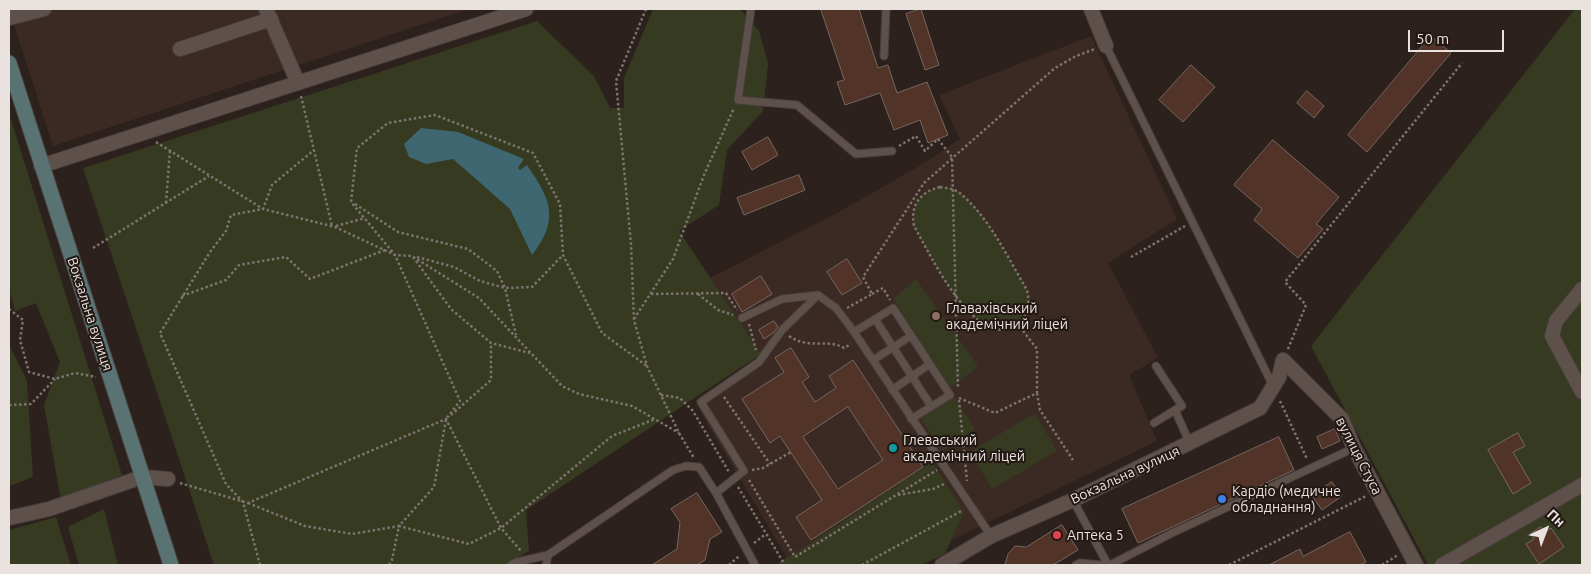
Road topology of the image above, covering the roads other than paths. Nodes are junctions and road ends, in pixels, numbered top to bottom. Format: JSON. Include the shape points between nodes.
{"nodes":[{"id":1,"x":44,"y":9,"type":"edge"},
{"id":2,"x":526,"y":9,"type":"edge"},
{"id":3,"x":751,"y":9,"type":"edge"},
{"id":4,"x":886,"y":9,"type":"edge"},
{"id":5,"x":1091,"y":9,"type":"edge"},
{"id":6,"x":269,"y":14,"type":"edge"},
{"id":7,"x":9,"y":18,"type":"edge"},
{"id":8,"x":1106,"y":46,"type":"joint"},
{"id":9,"x":180,"y":49,"type":"dead end"},
{"id":10,"x":884,"y":56,"type":"dead end"},
{"id":11,"x":9,"y":63,"type":"edge"},
{"id":12,"x":298,"y":83,"type":"junction"},
{"id":13,"x":892,"y":151,"type":"road end"},
{"id":14,"x":41,"y":166,"type":"junction"},
{"id":15,"x":1582,"y":289,"type":"edge"},
{"id":16,"x":818,"y":295,"type":"junction"},
{"id":17,"x":744,"y":316,"type":"road end"},
{"id":18,"x":875,"y":319,"type":"junction"},
{"id":19,"x":854,"y":332,"type":"junction"},
{"id":20,"x":911,"y":336,"type":"junction"},
{"id":21,"x":893,"y":347,"type":"junction"},
{"id":22,"x":873,"y":360,"type":"junction"},
{"id":23,"x":1284,"y":360,"type":"joint"},
{"id":24,"x":930,"y":364,"type":"junction"},
{"id":25,"x":1156,"y":366,"type":"dead end"},
{"id":26,"x":912,"y":376,"type":"junction"},
{"id":27,"x":1273,"y":386,"type":"junction"},
{"id":28,"x":892,"y":390,"type":"junction"},
{"id":29,"x":1582,"y":392,"type":"edge"},
{"id":30,"x":931,"y":406,"type":"junction"},
{"id":31,"x":1175,"y":410,"type":"junction"},
{"id":32,"x":911,"y":419,"type":"junction"},
{"id":33,"x":1154,"y":423,"type":"dead end"},
{"id":34,"x":1190,"y":444,"type":"junction"},
{"id":35,"x":1354,"y":448,"type":"junction"},
{"id":36,"x":142,"y":477,"type":"junction"},
{"id":37,"x":168,"y":479,"type":"road end"},
{"id":38,"x":1582,"y":485,"type":"edge"},
{"id":39,"x":716,"y":493,"type":"junction"},
{"id":40,"x":1073,"y":500,"type":"junction"},
{"id":41,"x":9,"y":518,"type":"edge"},
{"id":42,"x":992,"y":536,"type":"junction"},
{"id":43,"x":548,"y":555,"type":"junction"},
{"id":44,"x":958,"y":562,"type":"edge"},
{"id":45,"x":171,"y":565,"type":"edge"},
{"id":46,"x":512,"y":565,"type":"edge"},
{"id":47,"x":546,"y":565,"type":"edge"},
{"id":48,"x":755,"y":565,"type":"edge"},
{"id":49,"x":942,"y":565,"type":"edge"},
{"id":50,"x":1076,"y":565,"type":"edge"},
{"id":51,"x":1102,"y":565,"type":"edge"},
{"id":52,"x":1109,"y":565,"type":"edge"},
{"id":53,"x":1416,"y":565,"type":"edge"},
{"id":54,"x":1442,"y":565,"type":"edge"}],
"edges":[{"from":1,"to":7,"type":"street"},
{"from":2,"to":12,"type":"street"},
{"from":3,"to":13,"type":"lane","via":[[738,100],[797,105],[856,154]]},
{"from":4,"to":10,"type":"lane"},
{"from":5,"to":8,"type":"street"},
{"from":6,"to":9,"type":"street"},
{"from":6,"to":12,"type":"street"},
{"from":8,"to":27,"type":"lane"},
{"from":11,"to":14,"type":"street","name":"Вокзальна вулиця"},
{"from":12,"to":14,"type":"street"},
{"from":14,"to":36,"type":"street","name":"Вокзальна вулиця"},
{"from":15,"to":29,"type":"street","via":[[1556,321],[1552,336]]},
{"from":16,"to":17,"type":"lane","via":[[782,299]]},
{"from":16,"to":19,"type":"lane","via":[[839,312]]},
{"from":16,"to":39,"type":"lane","via":[[782,330],[759,362],[700,402],[744,471]]},
{"from":18,"to":19,"type":"lane"},
{"from":18,"to":20,"type":"lane","via":[[893,308]]},
{"from":18,"to":21,"type":"lane"},
{"from":19,"to":22,"type":"lane"},
{"from":20,"to":21,"type":"lane"},
{"from":20,"to":24,"type":"lane"},
{"from":21,"to":22,"type":"lane"},
{"from":21,"to":26,"type":"lane"},
{"from":22,"to":28,"type":"lane"},
{"from":23,"to":27,"type":"street","name":"Вокзальна вулиця"},
{"from":23,"to":35,"type":"street","name":"вулиця Стуса","via":[[1342,418]]},
{"from":24,"to":26,"type":"lane"},
{"from":24,"to":30,"type":"lane","via":[[950,395]]},
{"from":25,"to":31,"type":"lane","via":[[1182,406]]},
{"from":26,"to":28,"type":"lane"},
{"from":26,"to":30,"type":"lane"},
{"from":27,"to":34,"type":"street","name":"Вокзальна вулиця","via":[[1260,408]]},
{"from":28,"to":32,"type":"lane"},
{"from":30,"to":32,"type":"lane"},
{"from":31,"to":33,"type":"lane"},
{"from":31,"to":34,"type":"lane"},
{"from":32,"to":42,"type":"lane"},
{"from":34,"to":40,"type":"street","name":"Вокзальна вулиця"},
{"from":35,"to":52,"type":"lane"},
{"from":35,"to":53,"type":"street","name":"вулиця Стуса"},
{"from":36,"to":37,"type":"street"},
{"from":36,"to":41,"type":"street"},
{"from":36,"to":45,"type":"street","name":"Вокзальна вулиця"},
{"from":38,"to":54,"type":"street"},
{"from":39,"to":43,"type":"lane","via":[[700,467],[686,466],[673,470]]},
{"from":39,"to":48,"type":"lane"},
{"from":40,"to":42,"type":"street","name":"Вокзальна вулиця"},
{"from":40,"to":52,"type":"lane"},
{"from":42,"to":44,"type":"street","name":"Вокзальна вулиця"},
{"from":43,"to":46,"type":"lane"},
{"from":43,"to":47,"type":"lane"},
{"from":44,"to":49,"type":"street","name":"Вокзальна вулиця"},
{"from":50,"to":51,"type":"lane"}]}
